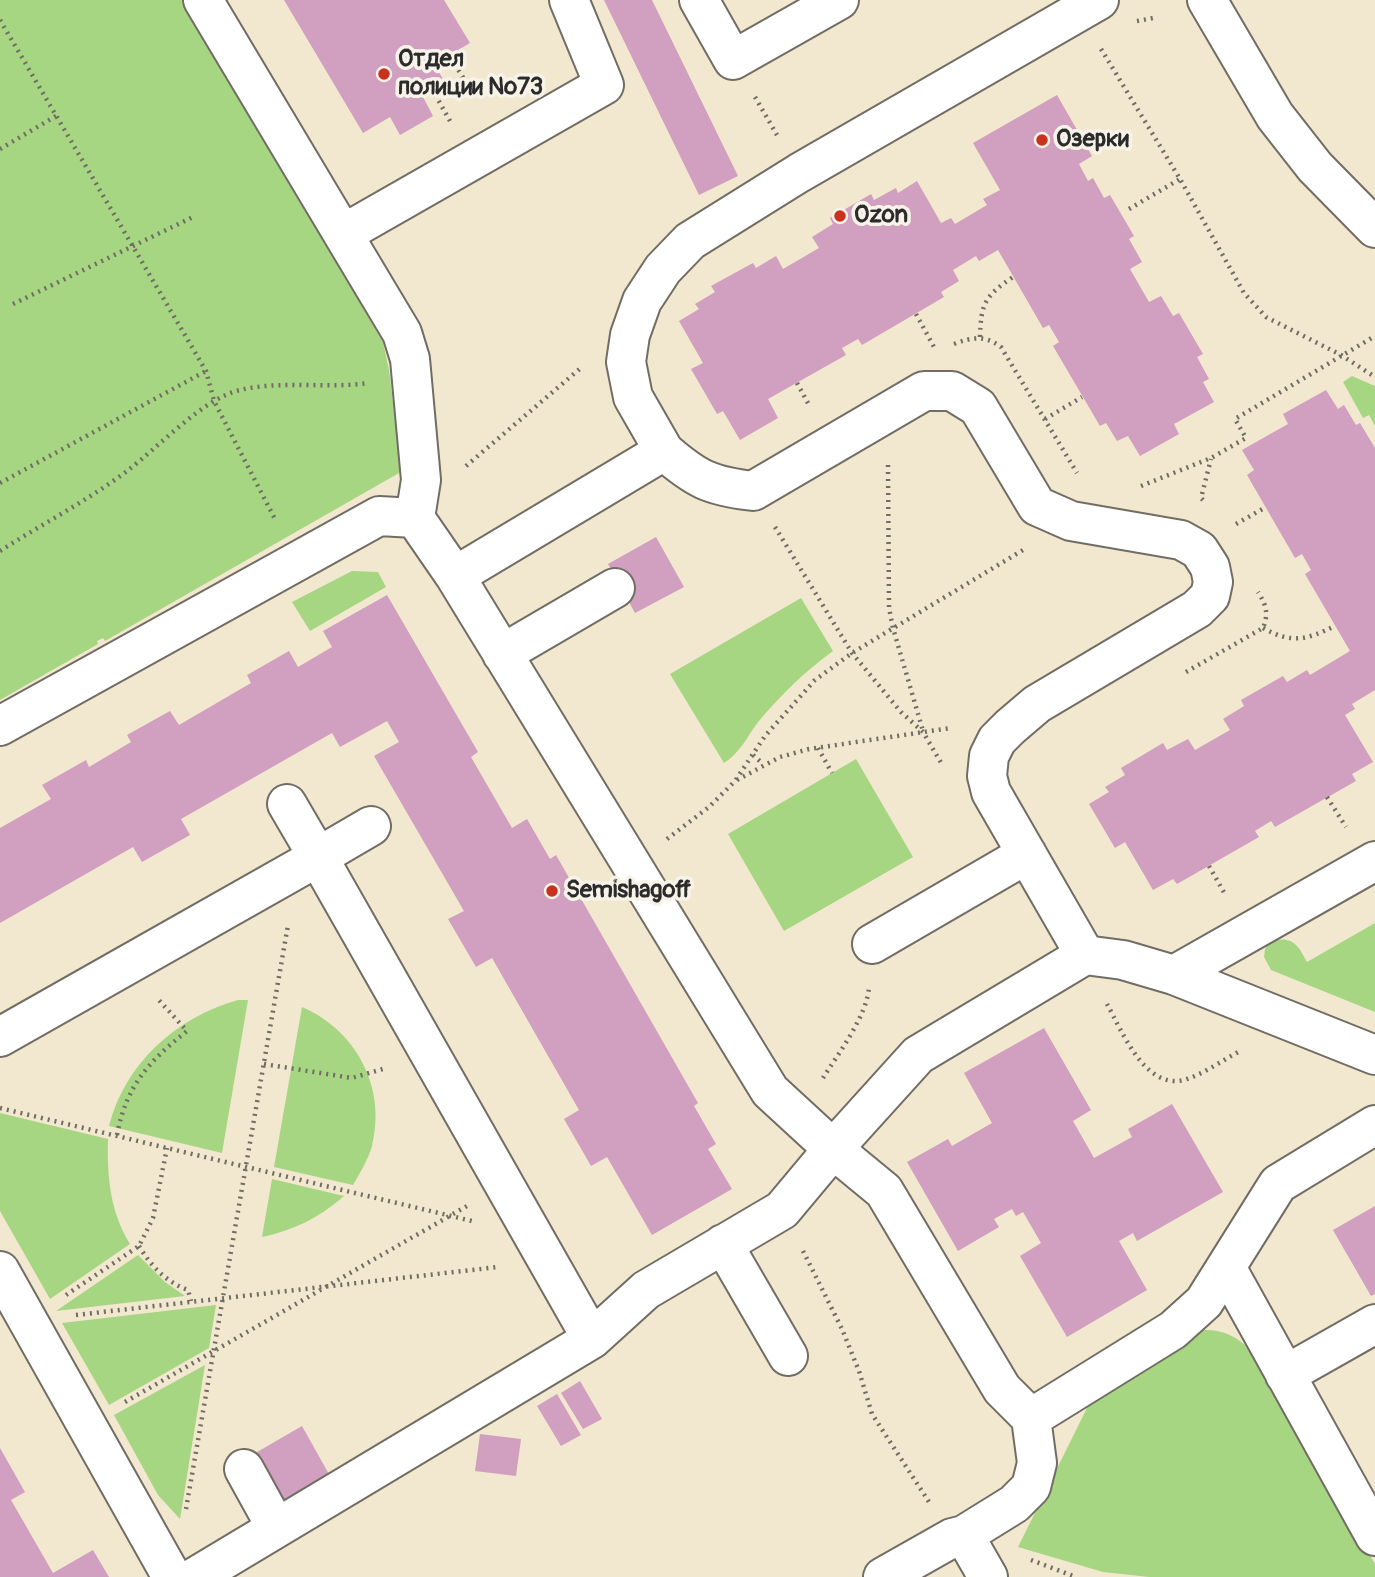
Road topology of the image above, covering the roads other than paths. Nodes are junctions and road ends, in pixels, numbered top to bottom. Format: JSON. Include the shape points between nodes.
{"nodes":[{"id":1,"x":203,"y":0,"type":"edge"},
{"id":2,"x":569,"y":0,"type":"edge"},
{"id":3,"x":699,"y":0,"type":"edge"},
{"id":4,"x":839,"y":0,"type":"edge"},
{"id":5,"x":1099,"y":0,"type":"edge"},
{"id":6,"x":1207,"y":0,"type":"edge"},
{"id":7,"x":1375,"y":228,"type":"edge"},
{"id":8,"x":343,"y":234,"type":"junction"},
{"id":9,"x":664,"y":451,"type":"junction"},
{"id":10,"x":415,"y":518,"type":"junction"},
{"id":11,"x":454,"y":576,"type":"junction"},
{"id":12,"x":615,"y":589,"type":"dead end"},
{"id":13,"x":502,"y":654,"type":"junction"},
{"id":14,"x":0,"y":726,"type":"edge"},
{"id":15,"x":287,"y":804,"type":"dead end"},
{"id":16,"x":371,"y":826,"type":"dead end"},
{"id":17,"x":1363,"y":849,"type":"edge"},
{"id":18,"x":1027,"y":854,"type":"junction"},
{"id":19,"x":318,"y":857,"type":"junction"},
{"id":20,"x":872,"y":944,"type":"road end"},
{"id":21,"x":1085,"y":955,"type":"junction"},
{"id":22,"x":1174,"y":975,"type":"junction"},
{"id":23,"x":0,"y":1037,"type":"edge"},
{"id":24,"x":1375,"y":1055,"type":"edge"},
{"id":25,"x":1375,"y":1125,"type":"edge"},
{"id":26,"x":833,"y":1149,"type":"junction"},
{"id":27,"x":723,"y":1244,"type":"junction"},
{"id":28,"x":1227,"y":1269,"type":"junction"},
{"id":29,"x":0,"y":1271,"type":"edge"},
{"id":30,"x":1375,"y":1324,"type":"edge"},
{"id":31,"x":592,"y":1339,"type":"junction"},
{"id":32,"x":788,"y":1356,"type":"dead end"},
{"id":33,"x":1285,"y":1375,"type":"junction"},
{"id":34,"x":1031,"y":1418,"type":"junction"},
{"id":35,"x":244,"y":1469,"type":"dead end"},
{"id":36,"x":276,"y":1527,"type":"junction"},
{"id":37,"x":1375,"y":1536,"type":"edge"},
{"id":38,"x":958,"y":1537,"type":"junction"},
{"id":39,"x":172,"y":1577,"type":"edge"},
{"id":40,"x":195,"y":1577,"type":"edge"},
{"id":41,"x":883,"y":1577,"type":"edge"},
{"id":42,"x":988,"y":1577,"type":"edge"}],
"edges":[{"from":1,"to":8,"type":"street"},
{"from":2,"to":8,"type":"street","via":[[604,85]]},
{"from":3,"to":4,"type":"street","via":[[733,60]]},
{"from":5,"to":9,"type":"street","via":[[690,241],[663,269],[642,302],[626,362],[633,397]]},
{"from":6,"to":7,"type":"street","via":[[1275,116],[1315,167]]},
{"from":8,"to":10,"type":"street","via":[[402,333],[410,359],[421,480]]},
{"from":9,"to":11,"type":"street"},
{"from":9,"to":18,"type":"street","via":[[691,474],[721,487],[753,491],[924,391],[952,391],[978,407],[1037,506],[1071,521],[1181,540],[1199,550],[1213,582],[1210,596],[1197,609],[1037,704],[997,740],[989,757],[991,792]]},
{"from":10,"to":11,"type":"street"},
{"from":10,"to":14,"type":"street","via":[[379,516]]},
{"from":11,"to":13,"type":"street"},
{"from":12,"to":13,"type":"street"},
{"from":13,"to":26,"type":"street","via":[[770,1091]]},
{"from":15,"to":19,"type":"street"},
{"from":16,"to":19,"type":"street"},
{"from":17,"to":22,"type":"street"},
{"from":18,"to":20,"type":"street"},
{"from":18,"to":21,"type":"street"},
{"from":19,"to":23,"type":"street"},
{"from":19,"to":31,"type":"street"},
{"from":21,"to":22,"type":"street"},
{"from":21,"to":26,"type":"street","via":[[918,1055]]},
{"from":22,"to":24,"type":"street"},
{"from":25,"to":28,"type":"street","via":[[1278,1184]]},
{"from":26,"to":27,"type":"street","via":[[782,1210]]},
{"from":26,"to":34,"type":"street","via":[[884,1191],[1002,1390]]},
{"from":27,"to":31,"type":"street","via":[[646,1290]]},
{"from":27,"to":32,"type":"street"},
{"from":28,"to":33,"type":"street"},
{"from":28,"to":34,"type":"street","via":[[1204,1302],[1173,1330]]},
{"from":29,"to":39,"type":"street"},
{"from":30,"to":33,"type":"street"},
{"from":31,"to":36,"type":"street"},
{"from":33,"to":37,"type":"street"},
{"from":34,"to":38,"type":"street","via":[[1037,1463],[1031,1487],[1014,1504]]},
{"from":35,"to":36,"type":"street"},
{"from":36,"to":40,"type":"street"},
{"from":38,"to":41,"type":"street"},
{"from":38,"to":42,"type":"street"}]}
